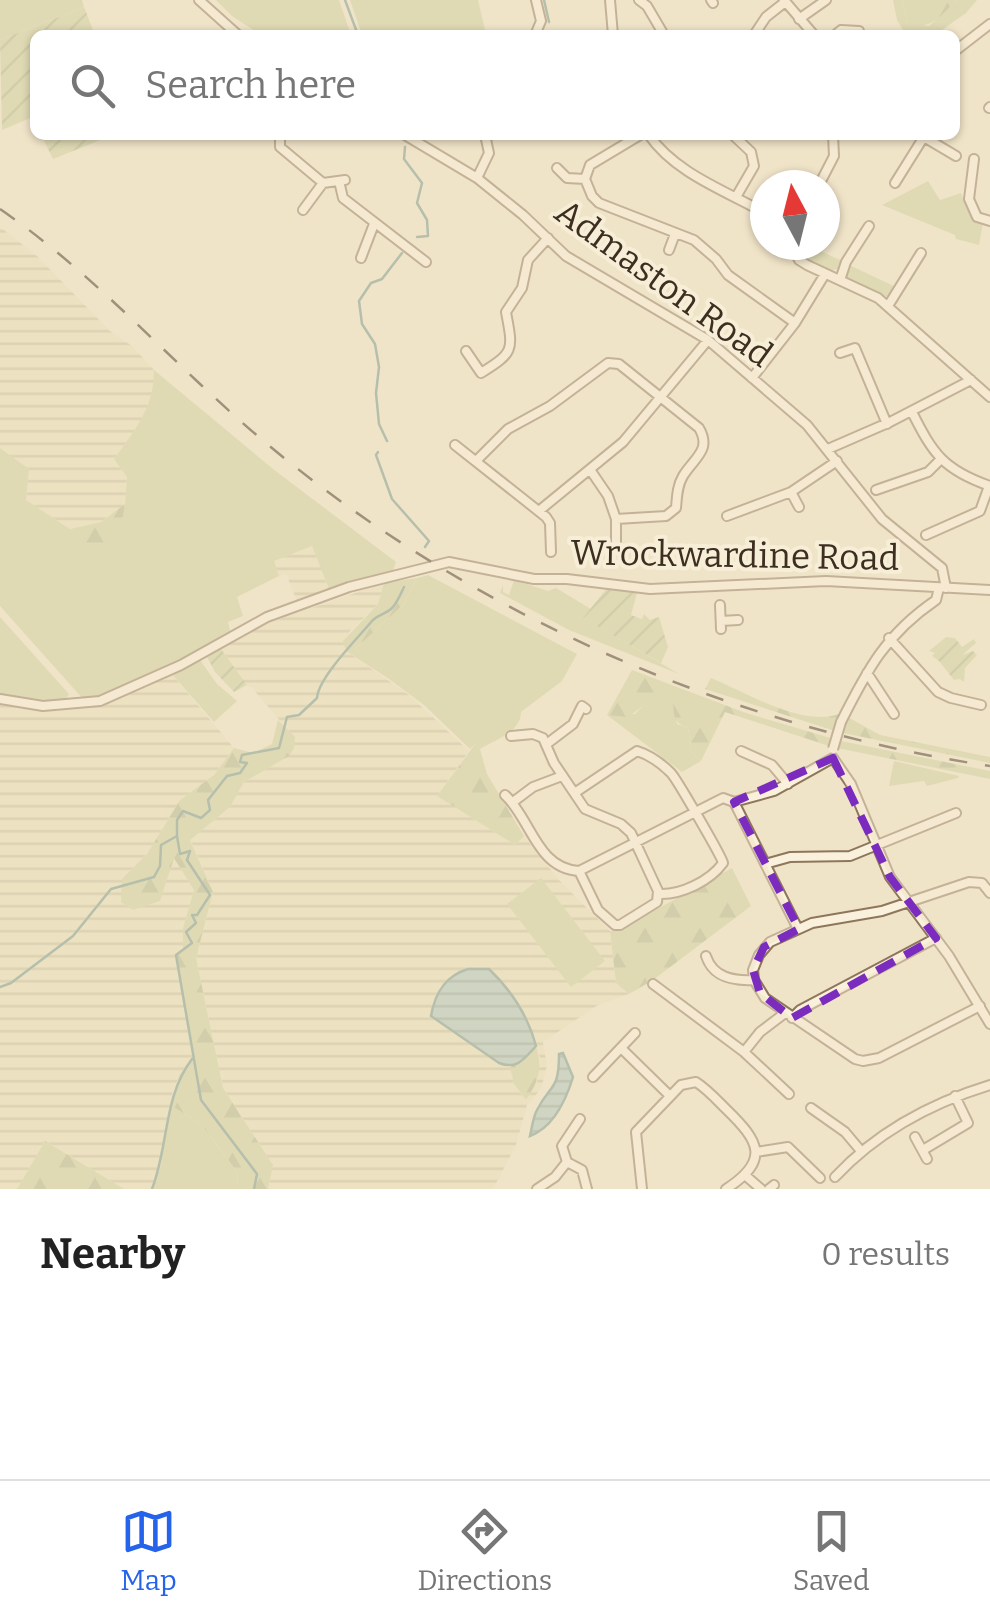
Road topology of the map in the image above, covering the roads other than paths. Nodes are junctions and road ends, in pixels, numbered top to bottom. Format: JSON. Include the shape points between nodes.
{"nodes":[{"id":1,"x":199,"y":0,"type":"edge"},
{"id":2,"x":536,"y":0,"type":"edge"},
{"id":3,"x":610,"y":0,"type":"edge"},
{"id":4,"x":640,"y":0,"type":"edge"},
{"id":5,"x":826,"y":0,"type":"edge"},
{"id":6,"x":784,"y":1,"type":"edge"},
{"id":7,"x":800,"y":19,"type":"junction"},
{"id":8,"x":990,"y":24,"type":"edge"},
{"id":9,"x":232,"y":30,"type":"edge"},
{"id":10,"x":536,"y":30,"type":"edge"},
{"id":11,"x":613,"y":30,"type":"edge"},
{"id":12,"x":661,"y":30,"type":"edge"},
{"id":13,"x":757,"y":30,"type":"edge"},
{"id":14,"x":810,"y":30,"type":"edge"},
{"id":15,"x":960,"y":48,"type":"edge"},
{"id":16,"x":280,"y":140,"type":"edge"},
{"id":17,"x":413,"y":140,"type":"edge"},
{"id":18,"x":487,"y":140,"type":"edge"},
{"id":19,"x":628,"y":140,"type":"edge"},
{"id":20,"x":654,"y":140,"type":"edge"},
{"id":21,"x":738,"y":140,"type":"edge"},
{"id":22,"x":833,"y":140,"type":"edge"},
{"id":23,"x":923,"y":140,"type":"edge"},
{"id":24,"x":931,"y":140,"type":"edge"},
{"id":25,"x":504,"y":143,"type":"dead end"},
{"id":26,"x":956,"y":156,"type":"dead end"},
{"id":27,"x":974,"y":159,"type":"dead end"},
{"id":28,"x":558,"y":168,"type":"dead end"},
{"id":29,"x":827,"y":170,"type":"edge"},
{"id":30,"x":477,"y":178,"type":"junction"},
{"id":31,"x":585,"y":180,"type":"junction"},
{"id":32,"x":323,"y":183,"type":"junction"},
{"id":33,"x":896,"y":184,"type":"dead end"},
{"id":34,"x":736,"y":197,"type":"junction"},
{"id":35,"x":750,"y":205,"type":"edge"},
{"id":36,"x":303,"y":210,"type":"dead end"},
{"id":37,"x":990,"y":221,"type":"edge"},
{"id":38,"x":374,"y":224,"type":"junction"},
{"id":39,"x":869,"y":226,"type":"dead end"},
{"id":40,"x":674,"y":234,"type":"junction"},
{"id":41,"x":548,"y":238,"type":"junction"},
{"id":42,"x":668,"y":250,"type":"dead end"},
{"id":43,"x":920,"y":253,"type":"dead end"},
{"id":44,"x":361,"y":258,"type":"dead end"},
{"id":45,"x":799,"y":260,"type":"edge"},
{"id":46,"x":426,"y":262,"type":"dead end"},
{"id":47,"x":824,"y":274,"type":"junction"},
{"id":48,"x":840,"y":280,"type":"junction"},
{"id":49,"x":888,"y":306,"type":"junction"},
{"id":50,"x":795,"y":323,"type":"junction"},
{"id":51,"x":708,"y":340,"type":"junction"},
{"id":52,"x":466,"y":351,"type":"dead end"},
{"id":53,"x":840,"y":353,"type":"dead end"},
{"id":54,"x":752,"y":378,"type":"junction"},
{"id":55,"x":971,"y":380,"type":"junction"},
{"id":56,"x":988,"y":391,"type":"edge"},
{"id":57,"x":659,"y":396,"type":"junction"},
{"id":58,"x":912,"y":412,"type":"junction"},
{"id":59,"x":887,"y":424,"type":"junction"},
{"id":60,"x":455,"y":445,"type":"dead end"},
{"id":61,"x":828,"y":449,"type":"junction"},
{"id":62,"x":940,"y":460,"type":"junction"},
{"id":63,"x":476,"y":461,"type":"junction"},
{"id":64,"x":837,"y":461,"type":"junction"},
{"id":65,"x":591,"y":471,"type":"junction"},
{"id":66,"x":990,"y":486,"type":"edge"},
{"id":67,"x":878,"y":487,"type":"dead end"},
{"id":68,"x":791,"y":492,"type":"junction"},
{"id":69,"x":799,"y":507,"type":"dead end"},
{"id":70,"x":540,"y":510,"type":"junction"},
{"id":71,"x":728,"y":516,"type":"dead end"},
{"id":72,"x":616,"y":519,"type":"junction"},
{"id":73,"x":926,"y":535,"type":"dead end"},
{"id":74,"x":616,"y":542,"type":"dead end"},
{"id":75,"x":551,"y":552,"type":"dead end"},
{"id":76,"x":718,"y":584,"type":"junction"},
{"id":77,"x":942,"y":588,"type":"junction"},
{"id":78,"x":990,"y":590,"type":"edge"},
{"id":79,"x":738,"y":620,"type":"dead end"},
{"id":80,"x":889,"y":638,"type":"junction"},
{"id":81,"x":866,"y":674,"type":"junction"},
{"id":82,"x":0,"y":699,"type":"edge"},
{"id":83,"x":982,"y":705,"type":"dead end"},
{"id":84,"x":586,"y":709,"type":"dead end"},
{"id":85,"x":894,"y":714,"type":"dead end"},
{"id":86,"x":517,"y":731,"type":"dead end"},
{"id":87,"x":548,"y":742,"type":"junction"},
{"id":88,"x":742,"y":751,"type":"dead end"},
{"id":89,"x":833,"y":753,"type":"junction"},
{"id":90,"x":562,"y":776,"type":"junction"},
{"id":91,"x":788,"y":784,"type":"junction"},
{"id":92,"x":576,"y":792,"type":"junction"},
{"id":93,"x":734,"y":802,"type":"junction"},
{"id":94,"x":693,"y":812,"type":"junction"},
{"id":95,"x":956,"y":814,"type":"dead end"},
{"id":96,"x":636,"y":841,"type":"junction"},
{"id":97,"x":878,"y":847,"type":"junction"},
{"id":98,"x":769,"y":862,"type":"junction"},
{"id":99,"x":579,"y":871,"type":"junction"},
{"id":100,"x":659,"y":894,"type":"junction"},
{"id":101,"x":990,"y":894,"type":"edge"},
{"id":102,"x":906,"y":901,"type":"junction"},
{"id":103,"x":798,"y":929,"type":"junction"},
{"id":104,"x":936,"y":938,"type":"junction"},
{"id":105,"x":706,"y":956,"type":"dead end"},
{"id":106,"x":754,"y":980,"type":"junction"},
{"id":107,"x":653,"y":984,"type":"dead end"},
{"id":108,"x":980,"y":1006,"type":"junction"},
{"id":109,"x":788,"y":1016,"type":"junction"},
{"id":110,"x":990,"y":1024,"type":"edge"},
{"id":111,"x":635,"y":1034,"type":"dead end"},
{"id":112,"x":622,"y":1048,"type":"junction"},
{"id":113,"x":744,"y":1052,"type":"junction"},
{"id":114,"x":590,"y":1065,"type":"dead end"},
{"id":115,"x":990,"y":1085,"type":"edge"},
{"id":116,"x":670,"y":1094,"type":"junction"},
{"id":117,"x":789,"y":1094,"type":"dead end"},
{"id":118,"x":955,"y":1096,"type":"junction"},
{"id":119,"x":811,"y":1108,"type":"dead end"},
{"id":120,"x":580,"y":1119,"type":"dead end"},
{"id":121,"x":978,"y":1119,"type":"dead end"},
{"id":122,"x":968,"y":1123,"type":"junction"},
{"id":123,"x":916,"y":1137,"type":"dead end"},
{"id":124,"x":861,"y":1150,"type":"junction"},
{"id":125,"x":756,"y":1152,"type":"junction"},
{"id":126,"x":567,"y":1162,"type":"junction"},
{"id":127,"x":746,"y":1176,"type":"junction"},
{"id":128,"x":836,"y":1177,"type":"dead end"},
{"id":129,"x":820,"y":1178,"type":"dead end"},
{"id":130,"x":537,"y":1189,"type":"edge"},
{"id":131,"x":587,"y":1189,"type":"edge"},
{"id":132,"x":642,"y":1189,"type":"edge"},
{"id":133,"x":726,"y":1189,"type":"edge"},
{"id":134,"x":761,"y":1189,"type":"edge"}],
"edges":[{"from":1,"to":9,"type":"street"},
{"from":2,"to":10,"type":"street"},
{"from":3,"to":11,"type":"street"},
{"from":4,"to":12,"type":"street"},
{"from":5,"to":7,"type":"street"},
{"from":6,"to":7,"type":"street"},
{"from":6,"to":13,"type":"street"},
{"from":7,"to":14,"type":"street"},
{"from":8,"to":15,"type":"street"},
{"from":16,"to":32,"type":"street"},
{"from":17,"to":30,"type":"street","name":"Admaston Road"},
{"from":18,"to":25,"type":"street"},
{"from":18,"to":30,"type":"street","via":[[489,153]]},
{"from":19,"to":31,"type":"street","via":[[590,165]]},
{"from":20,"to":34,"type":"street","via":[[666,156]]},
{"from":21,"to":34,"type":"street","via":[[754,166]]},
{"from":22,"to":29,"type":"street"},
{"from":23,"to":33,"type":"street"},
{"from":24,"to":26,"type":"street"},
{"from":27,"to":37,"type":"street","via":[[970,205]]},
{"from":28,"to":31,"type":"street","via":[[567,178]]},
{"from":30,"to":41,"type":"street","name":"Admaston Road"},
{"from":31,"to":40,"type":"street","via":[[599,202]]},
{"from":32,"to":36,"type":"street"},
{"from":32,"to":38,"type":"street","via":[[342,180],[343,198]]},
{"from":34,"to":35,"type":"street"},
{"from":38,"to":44,"type":"street"},
{"from":38,"to":46,"type":"street"},
{"from":39,"to":48,"type":"street"},
{"from":40,"to":42,"type":"street"},
{"from":40,"to":50,"type":"street","via":[[694,240],[728,275]]},
{"from":41,"to":51,"type":"street","name":"Admaston Road","via":[[605,281]]},
{"from":41,"to":52,"type":"street","via":[[528,260],[522,288],[506,312],[511,349],[481,374]]},
{"from":43,"to":49,"type":"street"},
{"from":45,"to":47,"type":"street"},
{"from":47,"to":48,"type":"street"},
{"from":47,"to":50,"type":"street"},
{"from":48,"to":49,"type":"street"},
{"from":49,"to":55,"type":"street"},
{"from":50,"to":54,"type":"street"},
{"from":51,"to":54,"type":"street","name":"Admaston Road"},
{"from":51,"to":57,"type":"street"},
{"from":53,"to":59,"type":"street","via":[[855,348]]},
{"from":54,"to":61,"type":"street","name":"Admaston Road"},
{"from":55,"to":56,"type":"street"},
{"from":55,"to":58,"type":"street"},
{"from":57,"to":63,"type":"street","via":[[619,364],[608,363],[508,429]]},
{"from":57,"to":65,"type":"street"},
{"from":57,"to":72,"type":"street","via":[[698,428],[703,451],[680,480],[672,513]]},
{"from":58,"to":59,"type":"street"},
{"from":58,"to":62,"type":"street"},
{"from":59,"to":61,"type":"street"},
{"from":60,"to":63,"type":"street"},
{"from":61,"to":64,"type":"street","name":"Admaston Road"},
{"from":62,"to":66,"type":"street"},
{"from":62,"to":67,"type":"street","via":[[928,472]]},
{"from":63,"to":70,"type":"street"},
{"from":64,"to":68,"type":"street"},
{"from":64,"to":77,"type":"street","name":"Admaston Road","via":[[882,519],[942,568]]},
{"from":65,"to":70,"type":"street"},
{"from":65,"to":72,"type":"street"},
{"from":66,"to":73,"type":"street","via":[[980,511]]},
{"from":68,"to":69,"type":"street"},
{"from":68,"to":71,"type":"street"},
{"from":70,"to":75,"type":"street","via":[[550,523]]},
{"from":72,"to":74,"type":"street"},
{"from":76,"to":77,"type":"street","name":"Wrockwardine Road"},
{"from":76,"to":79,"type":"street","via":[[721,625]]},
{"from":76,"to":82,"type":"street","name":"Wrockwardine Road","via":[[650,589],[534,579],[448,562],[349,587],[267,618],[100,701],[43,706]]},
{"from":77,"to":78,"type":"street","name":"Wrockwardine Road"},
{"from":77,"to":80,"type":"street"},
{"from":80,"to":81,"type":"street"},
{"from":80,"to":83,"type":"street","via":[[938,692]]},
{"from":81,"to":85,"type":"street"},
{"from":81,"to":89,"type":"street","bridge":true,"via":[[840,722]]},
{"from":84,"to":87,"type":"street"},
{"from":86,"to":87,"type":"street"},
{"from":87,"to":90,"type":"street"},
{"from":88,"to":91,"type":"street","via":[[774,762]]},
{"from":89,"to":91,"type":"street"},
{"from":89,"to":97,"type":"street"},
{"from":90,"to":92,"type":"street"},
{"from":90,"to":99,"type":"street","via":[[509,799],[543,852],[566,870]]},
{"from":91,"to":93,"type":"street"},
{"from":92,"to":94,"type":"street","via":[[641,751],[674,776]]},
{"from":92,"to":96,"type":"street","via":[[586,809],[621,824]]},
{"from":93,"to":94,"type":"street","via":[[727,797]]},
{"from":93,"to":98,"type":"street"},
{"from":94,"to":96,"type":"street"},
{"from":94,"to":100,"type":"street","via":[[723,863],[688,888]]},
{"from":95,"to":97,"type":"street"},
{"from":96,"to":99,"type":"street"},
{"from":96,"to":100,"type":"street"},
{"from":97,"to":98,"type":"street"},
{"from":97,"to":102,"type":"street"},
{"from":98,"to":103,"type":"street"},
{"from":99,"to":100,"type":"street","via":[[598,910],[615,925],[653,906]]},
{"from":101,"to":102,"type":"street","via":[[969,882]]},
{"from":102,"to":103,"type":"street"},
{"from":102,"to":104,"type":"street"},
{"from":103,"to":106,"type":"street","via":[[764,947]]},
{"from":104,"to":108,"type":"street"},
{"from":104,"to":109,"type":"street"},
{"from":105,"to":106,"type":"street","via":[[730,980]]},
{"from":106,"to":109,"type":"street"},
{"from":107,"to":113,"type":"street"},
{"from":108,"to":109,"type":"street","via":[[870,1061]]},
{"from":108,"to":110,"type":"street"},
{"from":109,"to":113,"type":"street","via":[[760,1032]]},
{"from":111,"to":112,"type":"street"},
{"from":112,"to":114,"type":"street","via":[[595,1075]]},
{"from":112,"to":116,"type":"street"},
{"from":113,"to":117,"type":"street"},
{"from":115,"to":118,"type":"street"},
{"from":116,"to":125,"type":"street","via":[[689,1082],[702,1085],[747,1129]]},
{"from":116,"to":132,"type":"street","via":[[636,1132]]},
{"from":118,"to":122,"type":"street"},
{"from":118,"to":124,"type":"street"},
{"from":119,"to":124,"type":"street"},
{"from":120,"to":126,"type":"street","via":[[562,1146]]},
{"from":121,"to":122,"type":"street"},
{"from":122,"to":123,"type":"street","via":[[925,1154]]},
{"from":124,"to":128,"type":"street"},
{"from":125,"to":127,"type":"street"},
{"from":125,"to":129,"type":"street","via":[[788,1147],[808,1174]]},
{"from":126,"to":130,"type":"street"},
{"from":126,"to":131,"type":"street","via":[[582,1170]]},
{"from":127,"to":133,"type":"street"},
{"from":127,"to":134,"type":"street"}]}
